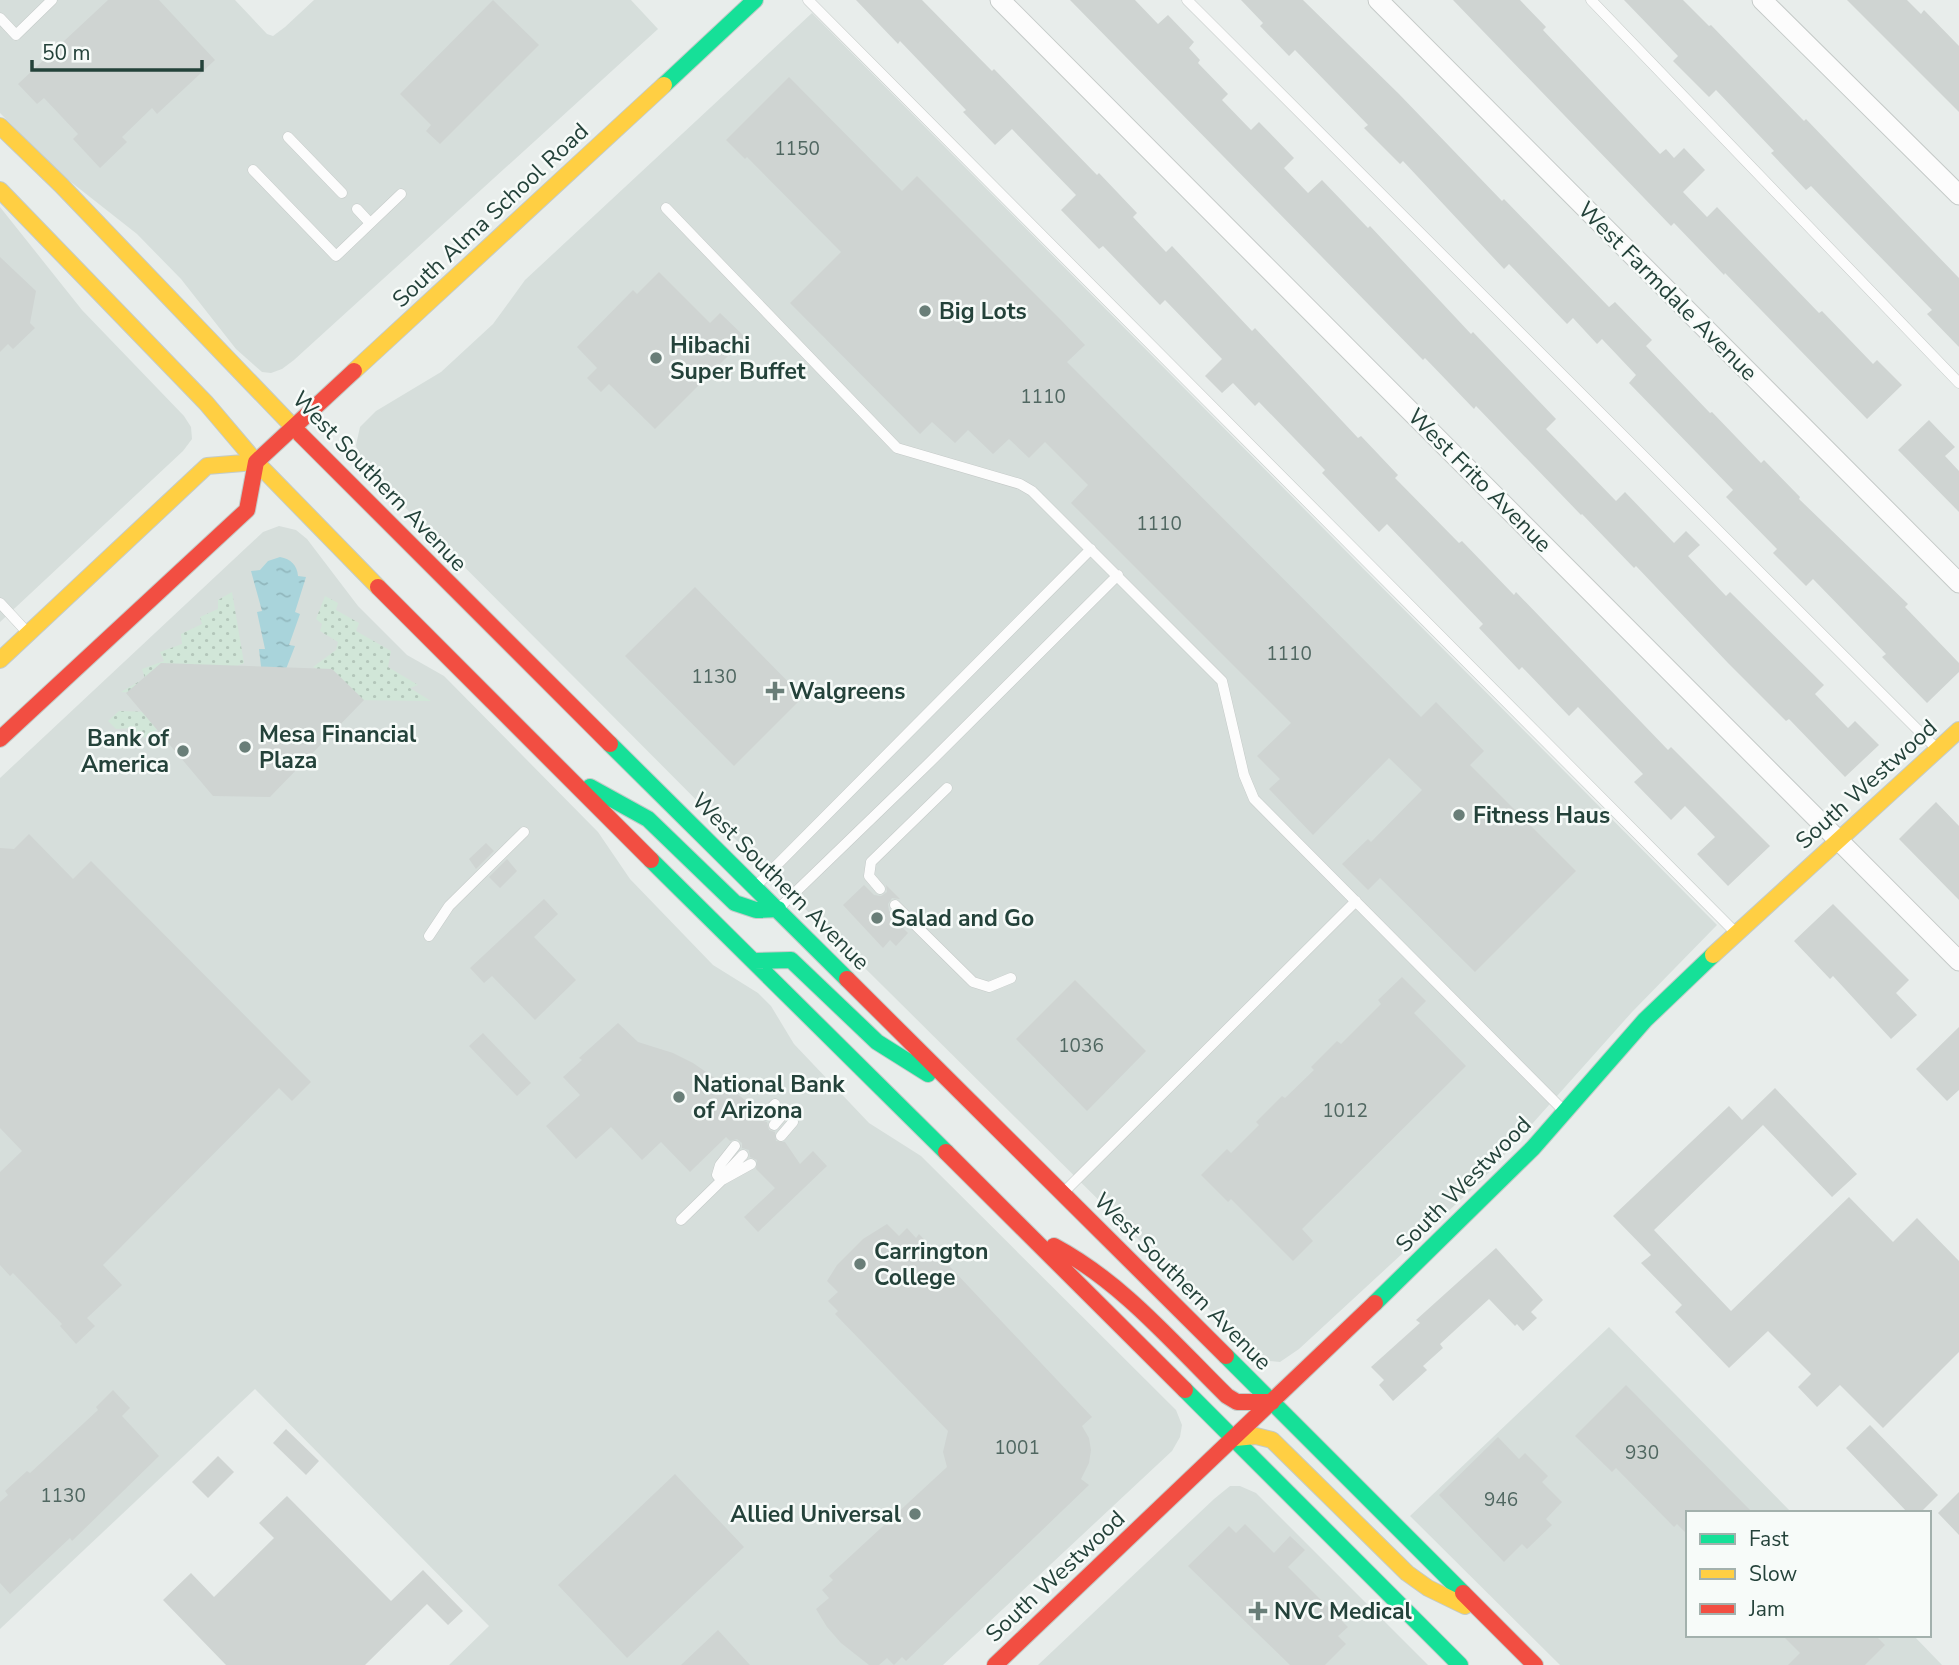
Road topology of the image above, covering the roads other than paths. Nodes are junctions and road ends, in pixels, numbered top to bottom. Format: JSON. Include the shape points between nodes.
{"nodes":[{"id":1,"x":52,"y":0,"type":"edge"},
{"id":2,"x":755,"y":0,"type":"edge"},
{"id":3,"x":808,"y":0,"type":"edge"},
{"id":4,"x":1000,"y":0,"type":"edge"},
{"id":5,"x":1186,"y":0,"type":"edge"},
{"id":6,"x":1378,"y":0,"type":"edge"},
{"id":7,"x":1591,"y":0,"type":"edge"},
{"id":8,"x":1762,"y":0,"type":"edge"},
{"id":9,"x":0,"y":19,"type":"edge"},
{"id":10,"x":0,"y":126,"type":"edge"},
{"id":11,"x":288,"y":137,"type":"dead end"},
{"id":12,"x":253,"y":170,"type":"dead end"},
{"id":13,"x":0,"y":190,"type":"edge"},
{"id":14,"x":342,"y":194,"type":"dead end"},
{"id":15,"x":401,"y":194,"type":"dead end"},
{"id":16,"x":1959,"y":195,"type":"edge"},
{"id":17,"x":666,"y":208,"type":"dead end"},
{"id":18,"x":357,"y":209,"type":"dead end"},
{"id":19,"x":370,"y":223,"type":"junction"},
{"id":20,"x":1959,"y":383,"type":"edge"},
{"id":21,"x":294,"y":427,"type":"junction"},
{"id":22,"x":256,"y":462,"type":"junction"},
{"id":23,"x":1091,"y":549,"type":"junction"},
{"id":24,"x":1118,"y":575,"type":"junction"},
{"id":25,"x":1959,"y":583,"type":"edge"},
{"id":26,"x":0,"y":603,"type":"edge"},
{"id":27,"x":28,"y":634,"type":"junction"},
{"id":28,"x":0,"y":660,"type":"edge"},
{"id":29,"x":1959,"y":730,"type":"edge"},
{"id":30,"x":0,"y":739,"type":"edge"},
{"id":31,"x":1937,"y":750,"type":"junction"},
{"id":32,"x":560,"y":770,"type":"junction"},
{"id":33,"x":947,"y":788,"type":"dead end"},
{"id":34,"x":524,"y":832,"type":"dead end"},
{"id":35,"x":1839,"y":840,"type":"junction"},
{"id":36,"x":755,"y":886,"type":"junction"},
{"id":37,"x":880,"y":889,"type":"dead end"},
{"id":38,"x":1356,"y":901,"type":"junction"},
{"id":39,"x":895,"y":905,"type":"dead end"},
{"id":40,"x":778,"y":909,"type":"junction"},
{"id":41,"x":1736,"y":933,"type":"junction"},
{"id":42,"x":429,"y":936,"type":"dead end"},
{"id":43,"x":754,"y":961,"type":"junction"},
{"id":44,"x":1959,"y":961,"type":"edge"},
{"id":45,"x":1011,"y":978,"type":"dead end"},
{"id":46,"x":971,"y":1101,"type":"junction"},
{"id":47,"x":775,"y":1104,"type":"dead end"},
{"id":48,"x":1564,"y":1112,"type":"junction"},
{"id":49,"x":784,"y":1113,"type":"dead end"},
{"id":50,"x":765,"y":1115,"type":"dead end"},
{"id":51,"x":793,"y":1122,"type":"dead end"},
{"id":52,"x":774,"y":1125,"type":"dead end"},
{"id":53,"x":781,"y":1136,"type":"dead end"},
{"id":54,"x":735,"y":1146,"type":"dead end"},
{"id":55,"x":743,"y":1155,"type":"dead end"},
{"id":56,"x":751,"y":1164,"type":"dead end"},
{"id":57,"x":722,"y":1180,"type":"junction"},
{"id":58,"x":1063,"y":1194,"type":"junction"},
{"id":59,"x":681,"y":1220,"type":"dead end"},
{"id":60,"x":1037,"y":1242,"type":"junction"},
{"id":61,"x":1272,"y":1402,"type":"junction"},
{"id":62,"x":1235,"y":1438,"type":"junction"},
{"id":63,"x":1485,"y":1615,"type":"junction"},
{"id":64,"x":995,"y":1665,"type":"edge"},
{"id":65,"x":1460,"y":1665,"type":"edge"},
{"id":66,"x":1535,"y":1665,"type":"edge"}],
"edges":[{"from":1,"to":9,"type":"lane","via":[[16,35]]},
{"from":2,"to":21,"type":"main road","name":"South Alma School Road"},
{"from":3,"to":41,"type":"lane"},
{"from":4,"to":35,"type":"street","name":"West Frito Avenue"},
{"from":5,"to":31,"type":"lane"},
{"from":6,"to":25,"type":"street","name":"West Farmdale Avenue"},
{"from":7,"to":20,"type":"lane"},
{"from":8,"to":16,"type":"street"},
{"from":10,"to":21,"type":"main road","name":"West Southern Avenue"},
{"from":11,"to":14,"type":"lane"},
{"from":12,"to":19,"type":"lane","via":[[335,256]]},
{"from":13,"to":22,"type":"main road","via":[[206,403]]},
{"from":15,"to":19,"type":"lane"},
{"from":17,"to":23,"type":"lane","via":[[897,448],[1026,487]]},
{"from":18,"to":19,"type":"lane"},
{"from":21,"to":22,"type":"main road","name":"South Alma School Road"},
{"from":21,"to":36,"type":"main road","name":"West Southern Avenue"},
{"from":22,"to":27,"type":"main road","via":[[207,466]]},
{"from":22,"to":30,"type":"main road","via":[[247,510]]},
{"from":22,"to":32,"type":"main road"},
{"from":23,"to":24,"type":"lane"},
{"from":23,"to":36,"type":"lane"},
{"from":24,"to":38,"type":"lane","via":[[1222,681],[1254,799]]},
{"from":24,"to":40,"type":"lane"},
{"from":26,"to":27,"type":"lane"},
{"from":27,"to":28,"type":"main road"},
{"from":29,"to":31,"type":"main road","name":"South Westwood"},
{"from":31,"to":35,"type":"main road","name":"South Westwood"},
{"from":32,"to":40,"type":"main road","via":[[648,819],[735,903],[761,913]]},
{"from":32,"to":43,"type":"main road"},
{"from":33,"to":37,"type":"lane","via":[[871,862],[869,876]]},
{"from":34,"to":42,"type":"lane","via":[[449,906]]},
{"from":35,"to":41,"type":"main road","name":"South Westwood"},
{"from":35,"to":44,"type":"street","name":"West Frito Avenue"},
{"from":36,"to":40,"type":"main road","name":"West Southern Avenue"},
{"from":38,"to":48,"type":"lane"},
{"from":38,"to":58,"type":"lane"},
{"from":39,"to":45,"type":"lane","via":[[973,982],[989,986]]},
{"from":40,"to":46,"type":"main road","name":"West Southern Avenue"},
{"from":41,"to":48,"type":"main road","name":"South Westwood","via":[[1646,1020]]},
{"from":43,"to":46,"type":"main road","via":[[791,960],[877,1042]]},
{"from":43,"to":60,"type":"main road"},
{"from":46,"to":58,"type":"main road","name":"West Southern Avenue"},
{"from":47,"to":50,"type":"lane"},
{"from":48,"to":61,"type":"main road","name":"South Westwood","via":[[1436,1245]]},
{"from":49,"to":52,"type":"lane"},
{"from":51,"to":53,"type":"lane"},
{"from":54,"to":57,"type":"lane","via":[[720,1165],[717,1175]]},
{"from":55,"to":57,"type":"lane"},
{"from":56,"to":57,"type":"lane"},
{"from":57,"to":59,"type":"lane"},
{"from":58,"to":61,"type":"main road","name":"West Southern Avenue"},
{"from":60,"to":61,"type":"main road","via":[[1076,1256],[1117,1287],[1227,1396],[1237,1402]]},
{"from":60,"to":62,"type":"main road"},
{"from":61,"to":62,"type":"main road","name":"South Westwood"},
{"from":61,"to":63,"type":"main road","name":"West Southern Avenue"},
{"from":62,"to":63,"type":"main road","via":[[1272,1440],[1407,1573]]},
{"from":62,"to":64,"type":"main road","name":"South Westwood"},
{"from":62,"to":65,"type":"main road"},
{"from":63,"to":66,"type":"main road","name":"West Southern Avenue"}]}
